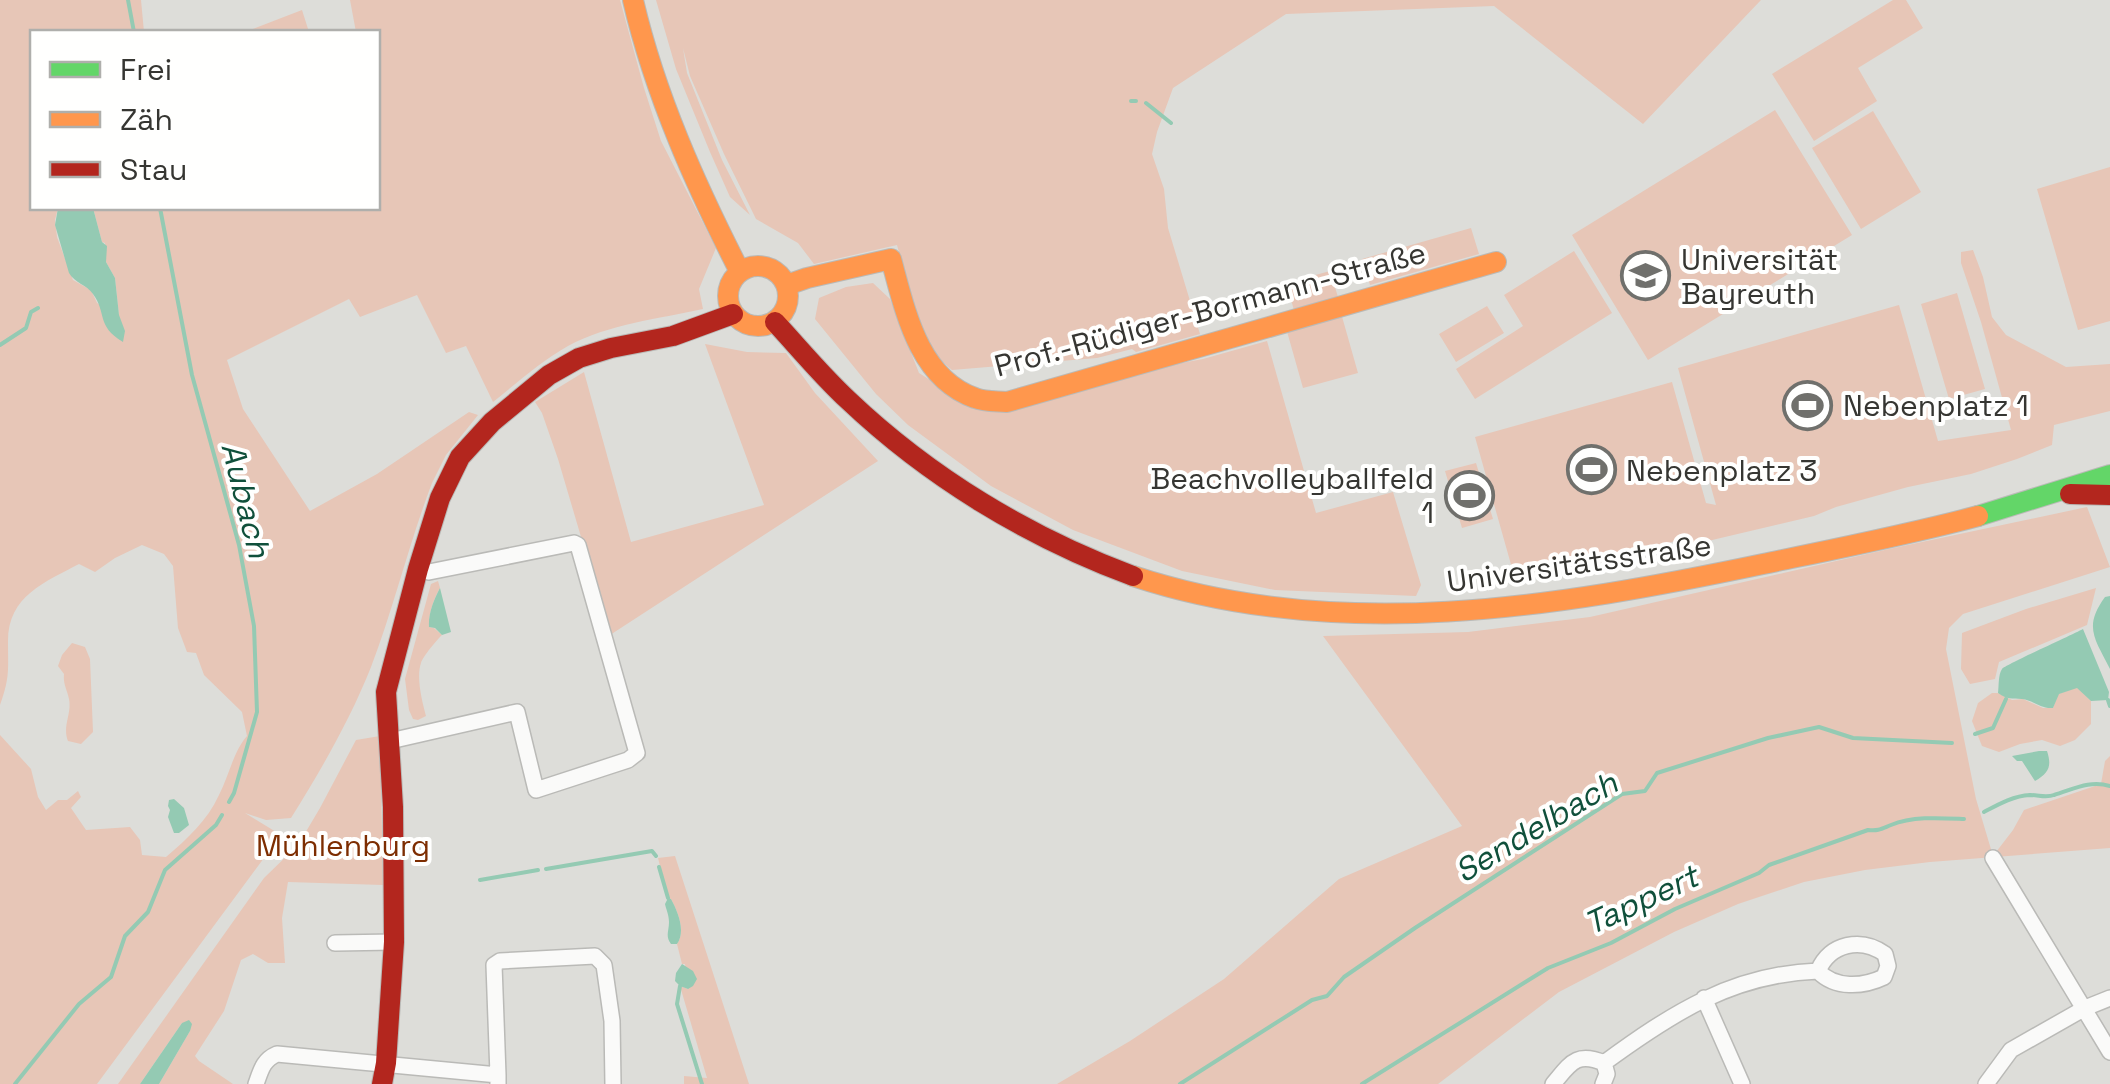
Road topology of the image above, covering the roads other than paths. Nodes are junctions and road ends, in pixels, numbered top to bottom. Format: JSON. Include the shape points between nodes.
{"nodes":[{"id":1,"x":633,"y":0,"type":"edge"},
{"id":2,"x":1496,"y":262,"type":"dead end"},
{"id":3,"x":740,"y":272,"type":"junction"},
{"id":4,"x":787,"y":285,"type":"junction"},
{"id":5,"x":733,"y":314,"type":"junction"},
{"id":6,"x":775,"y":322,"type":"junction"},
{"id":7,"x":2110,"y":474,"type":"edge"},
{"id":8,"x":2048,"y":495,"type":"junction"},
{"id":9,"x":2110,"y":495,"type":"edge"},
{"id":10,"x":418,"y":569,"type":"junction"},
{"id":11,"x":390,"y":741,"type":"junction"},
{"id":12,"x":1993,"y":858,"type":"dead end"},
{"id":13,"x":335,"y":942,"type":"dead end"},
{"id":14,"x":394,"y":942,"type":"junction"},
{"id":15,"x":1818,"y":971,"type":"dead end"},
{"id":16,"x":1704,"y":998,"type":"junction"},
{"id":17,"x":2110,"y":998,"type":"edge"},
{"id":18,"x":2085,"y":1008,"type":"junction"},
{"id":19,"x":2110,"y":1052,"type":"edge"},
{"id":20,"x":1604,"y":1063,"type":"junction"},
{"id":21,"x":384,"y":1074,"type":"edge"},
{"id":22,"x":498,"y":1079,"type":"edge"},
{"id":23,"x":256,"y":1084,"type":"edge"},
{"id":24,"x":613,"y":1084,"type":"edge"},
{"id":25,"x":1553,"y":1084,"type":"edge"},
{"id":26,"x":1603,"y":1084,"type":"edge"},
{"id":27,"x":1742,"y":1084,"type":"edge"},
{"id":28,"x":1986,"y":1084,"type":"edge"}],
"edges":[{"from":1,"to":3,"type":"main road","via":[[669,120]]},
{"from":2,"to":4,"type":"main road","name":"Prof.-Rüdiger-Bormann-Straße","via":[[1007,402],[977,399],[934,370],[892,260]]},
{"from":3,"to":4,"type":"main road","via":[[767,267]]},
{"from":3,"to":5,"type":"main road","via":[[729,286]]},
{"from":4,"to":6,"type":"main road","via":[[788,302]]},
{"from":5,"to":6,"type":"main road","via":[[757,327]]},
{"from":5,"to":10,"type":"main road","via":[[579,358],[549,375],[460,457]]},
{"from":6,"to":8,"type":"main road","name":"Universitätsstraße","via":[[850,402],[973,498],[1121,572],[1261,606],[1357,615],[1460,613],[1584,599],[1891,537]]},
{"from":7,"to":8,"type":"main road","name":"Universitätsstraße"},
{"from":8,"to":9,"type":"main road"},
{"from":10,"to":11,"type":"main road","via":[[386,692]]},
{"from":10,"to":11,"type":"street","via":[[578,545],[637,753],[536,790],[517,712]]},
{"from":11,"to":14,"type":"main road"},
{"from":12,"to":18,"type":"street"},
{"from":13,"to":14,"type":"street"},
{"from":14,"to":21,"type":"main road"},
{"from":15,"to":16,"type":"street","via":[[1768,977]]},
{"from":16,"to":20,"type":"street"},
{"from":16,"to":27,"type":"street"},
{"from":17,"to":18,"type":"street"},
{"from":18,"to":19,"type":"street"},
{"from":18,"to":28,"type":"street","via":[[2011,1050]]},
{"from":20,"to":25,"type":"street","via":[[1576,1060]]},
{"from":20,"to":26,"type":"street"},
{"from":21,"to":22,"type":"street"},
{"from":21,"to":23,"type":"street","via":[[276,1054]]},
{"from":22,"to":24,"type":"street","via":[[494,966],[595,956],[604,965],[612,1021]]}]}
